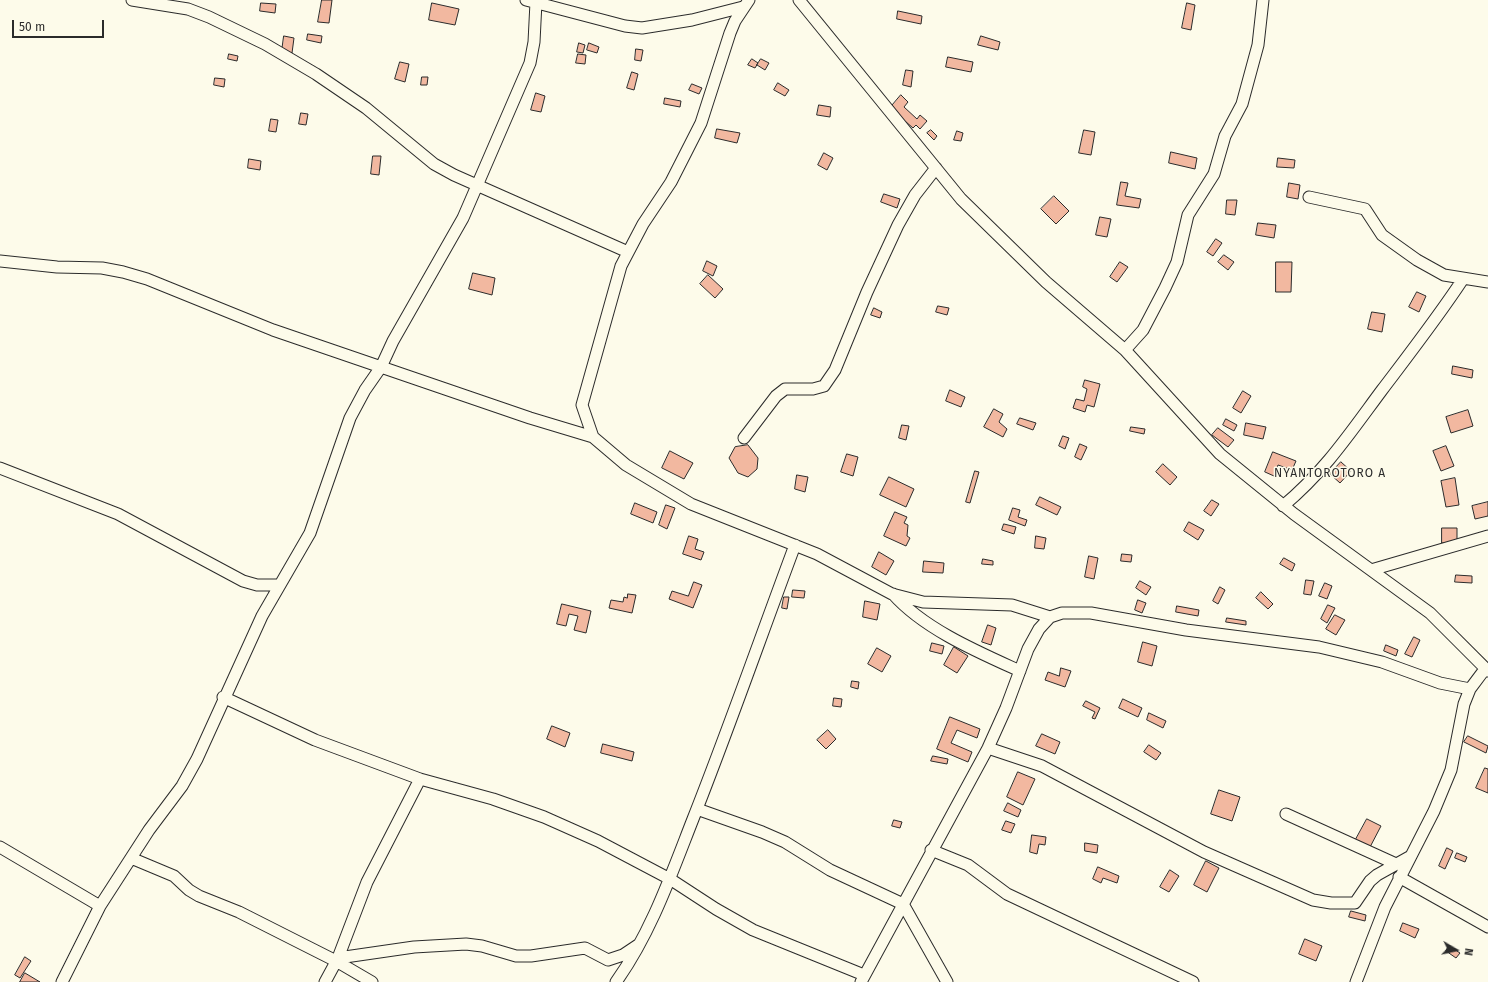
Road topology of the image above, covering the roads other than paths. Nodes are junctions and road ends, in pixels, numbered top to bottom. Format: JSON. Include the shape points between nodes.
{"nodes":[{"id":1,"x":132,"y":0,"type":"edge"},
{"id":2,"x":799,"y":0,"type":"edge"},
{"id":3,"x":1263,"y":0,"type":"edge"},
{"id":4,"x":531,"y":1,"type":"edge"},
{"id":5,"x":746,"y":3,"type":"edge"},
{"id":6,"x":936,"y":168,"type":"junction"},
{"id":7,"x":476,"y":184,"type":"junction"},
{"id":8,"x":1309,"y":197,"type":"dead end"},
{"id":9,"x":628,"y":252,"type":"junction"},
{"id":10,"x":0,"y":261,"type":"edge"},
{"id":11,"x":1463,"y":279,"type":"junction"},
{"id":12,"x":1488,"y":282,"type":"edge"},
{"id":13,"x":1125,"y":350,"type":"junction"},
{"id":14,"x":381,"y":367,"type":"junction"},
{"id":15,"x":593,"y":437,"type":"junction"},
{"id":16,"x":744,"y":438,"type":"dead end"},
{"id":17,"x":0,"y":468,"type":"edge"},
{"id":18,"x":1283,"y":506,"type":"junction"},
{"id":19,"x":1488,"y":536,"type":"edge"},
{"id":20,"x":795,"y":544,"type":"junction"},
{"id":21,"x":1371,"y":570,"type":"junction"},
{"id":22,"x":279,"y":585,"type":"junction"},
{"id":23,"x":892,"y":594,"type":"junction"},
{"id":24,"x":1050,"y":617,"type":"junction"},
{"id":25,"x":1487,"y":670,"type":"edge"},
{"id":26,"x":1020,"y":671,"type":"junction"},
{"id":27,"x":1470,"y":689,"type":"junction"},
{"id":28,"x":223,"y":698,"type":"junction"},
{"id":29,"x":988,"y":748,"type":"junction"},
{"id":30,"x":420,"y":779,"type":"junction"},
{"id":31,"x":697,"y":809,"type":"junction"},
{"id":32,"x":1286,"y":814,"type":"dead end"},
{"id":33,"x":0,"y":847,"type":"edge"},
{"id":34,"x":931,"y":850,"type":"junction"},
{"id":35,"x":1411,"y":856,"type":"junction"},
{"id":36,"x":131,"y":858,"type":"junction"},
{"id":37,"x":1396,"y":864,"type":"junction"},
{"id":38,"x":1399,"y":878,"type":"junction"},
{"id":39,"x":670,"y":879,"type":"junction"},
{"id":40,"x":903,"y":904,"type":"junction"},
{"id":41,"x":100,"y":906,"type":"junction"},
{"id":42,"x":1488,"y":927,"type":"edge"},
{"id":43,"x":642,"y":942,"type":"junction"},
{"id":44,"x":337,"y":960,"type":"junction"},
{"id":45,"x":862,"y":978,"type":"edge"},
{"id":46,"x":62,"y":982,"type":"edge"},
{"id":47,"x":325,"y":982,"type":"edge"},
{"id":48,"x":372,"y":982,"type":"edge"},
{"id":49,"x":616,"y":982,"type":"edge"},
{"id":50,"x":947,"y":982,"type":"edge"},
{"id":51,"x":1193,"y":982,"type":"edge"},
{"id":52,"x":1356,"y":982,"type":"edge"}],
"edges":[{"from":1,"to":7,"type":"street","via":[[188,10],[209,17],[265,44],[366,108],[434,164]]},
{"from":2,"to":6,"type":"street"},
{"from":3,"to":13,"type":"street","via":[[1258,45],[1242,104],[1225,136],[1214,174],[1188,215],[1177,262],[1168,283],[1143,330]]},
{"from":4,"to":5,"type":"street","via":[[625,26],[642,28],[692,20]]},
{"from":4,"to":7,"type":"street","via":[[534,42],[530,63]]},
{"from":5,"to":9,"type":"street","via":[[730,33],[701,123],[671,182]]},
{"from":6,"to":13,"type":"street","via":[[962,199],[1046,282]]},
{"from":6,"to":16,"type":"street","via":[[915,195],[898,225],[835,370],[824,386],[813,389],[785,389],[776,396]]},
{"from":7,"to":9,"type":"street"},
{"from":7,"to":14,"type":"street","via":[[463,218],[393,341]]},
{"from":8,"to":11,"type":"street","via":[[1365,209],[1382,234],[1409,256],[1444,275]]},
{"from":9,"to":15,"type":"street","via":[[616,282],[582,405]]},
{"from":10,"to":14,"type":"street","via":[[57,267],[102,268],[123,272],[160,284],[272,330]]},
{"from":11,"to":12,"type":"street"},
{"from":11,"to":18,"type":"street","via":[[1334,456],[1306,487]]},
{"from":13,"to":18,"type":"street","via":[[1157,388],[1220,454]]},
{"from":14,"to":15,"type":"street"},
{"from":14,"to":22,"type":"street","via":[[350,418],[310,533]]},
{"from":15,"to":20,"type":"street","via":[[626,465],[691,504]]},
{"from":17,"to":22,"type":"street","via":[[118,514],[243,581],[257,585]]},
{"from":18,"to":21,"type":"street"},
{"from":19,"to":21,"type":"street"},
{"from":20,"to":23,"type":"street","via":[[840,564]]},
{"from":20,"to":31,"type":"street"},
{"from":21,"to":25,"type":"street","via":[[1430,614]]},
{"from":22,"to":28,"type":"street"},
{"from":23,"to":24,"type":"street","via":[[923,602],[1012,605]]},
{"from":23,"to":26,"type":"street","via":[[902,605],[939,630]]},
{"from":24,"to":26,"type":"street","via":[[1039,629]]},
{"from":24,"to":27,"type":"street","via":[[1062,613],[1091,613],[1186,630],[1319,647],[1382,662],[1440,683]]},
{"from":25,"to":27,"type":"street"},
{"from":26,"to":29,"type":"street"},
{"from":27,"to":35,"type":"street","via":[[1464,704],[1451,770]]},
{"from":28,"to":30,"type":"street","via":[[315,740]]},
{"from":28,"to":36,"type":"street","via":[[197,759],[182,786]]},
{"from":29,"to":34,"type":"street"},
{"from":29,"to":37,"type":"street","via":[[1042,766],[1204,852],[1313,900],[1355,903],[1370,881]]},
{"from":30,"to":39,"type":"street","via":[[493,799],[544,817],[598,841]]},
{"from":30,"to":44,"type":"street","via":[[367,882]]},
{"from":31,"to":39,"type":"street"},
{"from":31,"to":40,"type":"street","via":[[785,842],[830,870]]},
{"from":32,"to":37,"type":"street"},
{"from":33,"to":41,"type":"street"},
{"from":34,"to":40,"type":"street"},
{"from":34,"to":51,"type":"street","via":[[968,865],[1007,894]]},
{"from":35,"to":37,"type":"street"},
{"from":35,"to":38,"type":"street"},
{"from":36,"to":41,"type":"street"},
{"from":36,"to":44,"type":"street","via":[[174,876],[199,896],[239,912]]},
{"from":38,"to":42,"type":"street"},
{"from":38,"to":52,"type":"street"},
{"from":39,"to":43,"type":"street"},
{"from":39,"to":45,"type":"street","via":[[753,930]]},
{"from":40,"to":45,"type":"street"},
{"from":40,"to":50,"type":"street"},
{"from":41,"to":46,"type":"street"},
{"from":43,"to":44,"type":"street","via":[[623,955],[608,960],[585,948],[516,956],[466,944],[414,947]]},
{"from":43,"to":49,"type":"street"},
{"from":44,"to":47,"type":"street"},
{"from":44,"to":48,"type":"street"}]}
